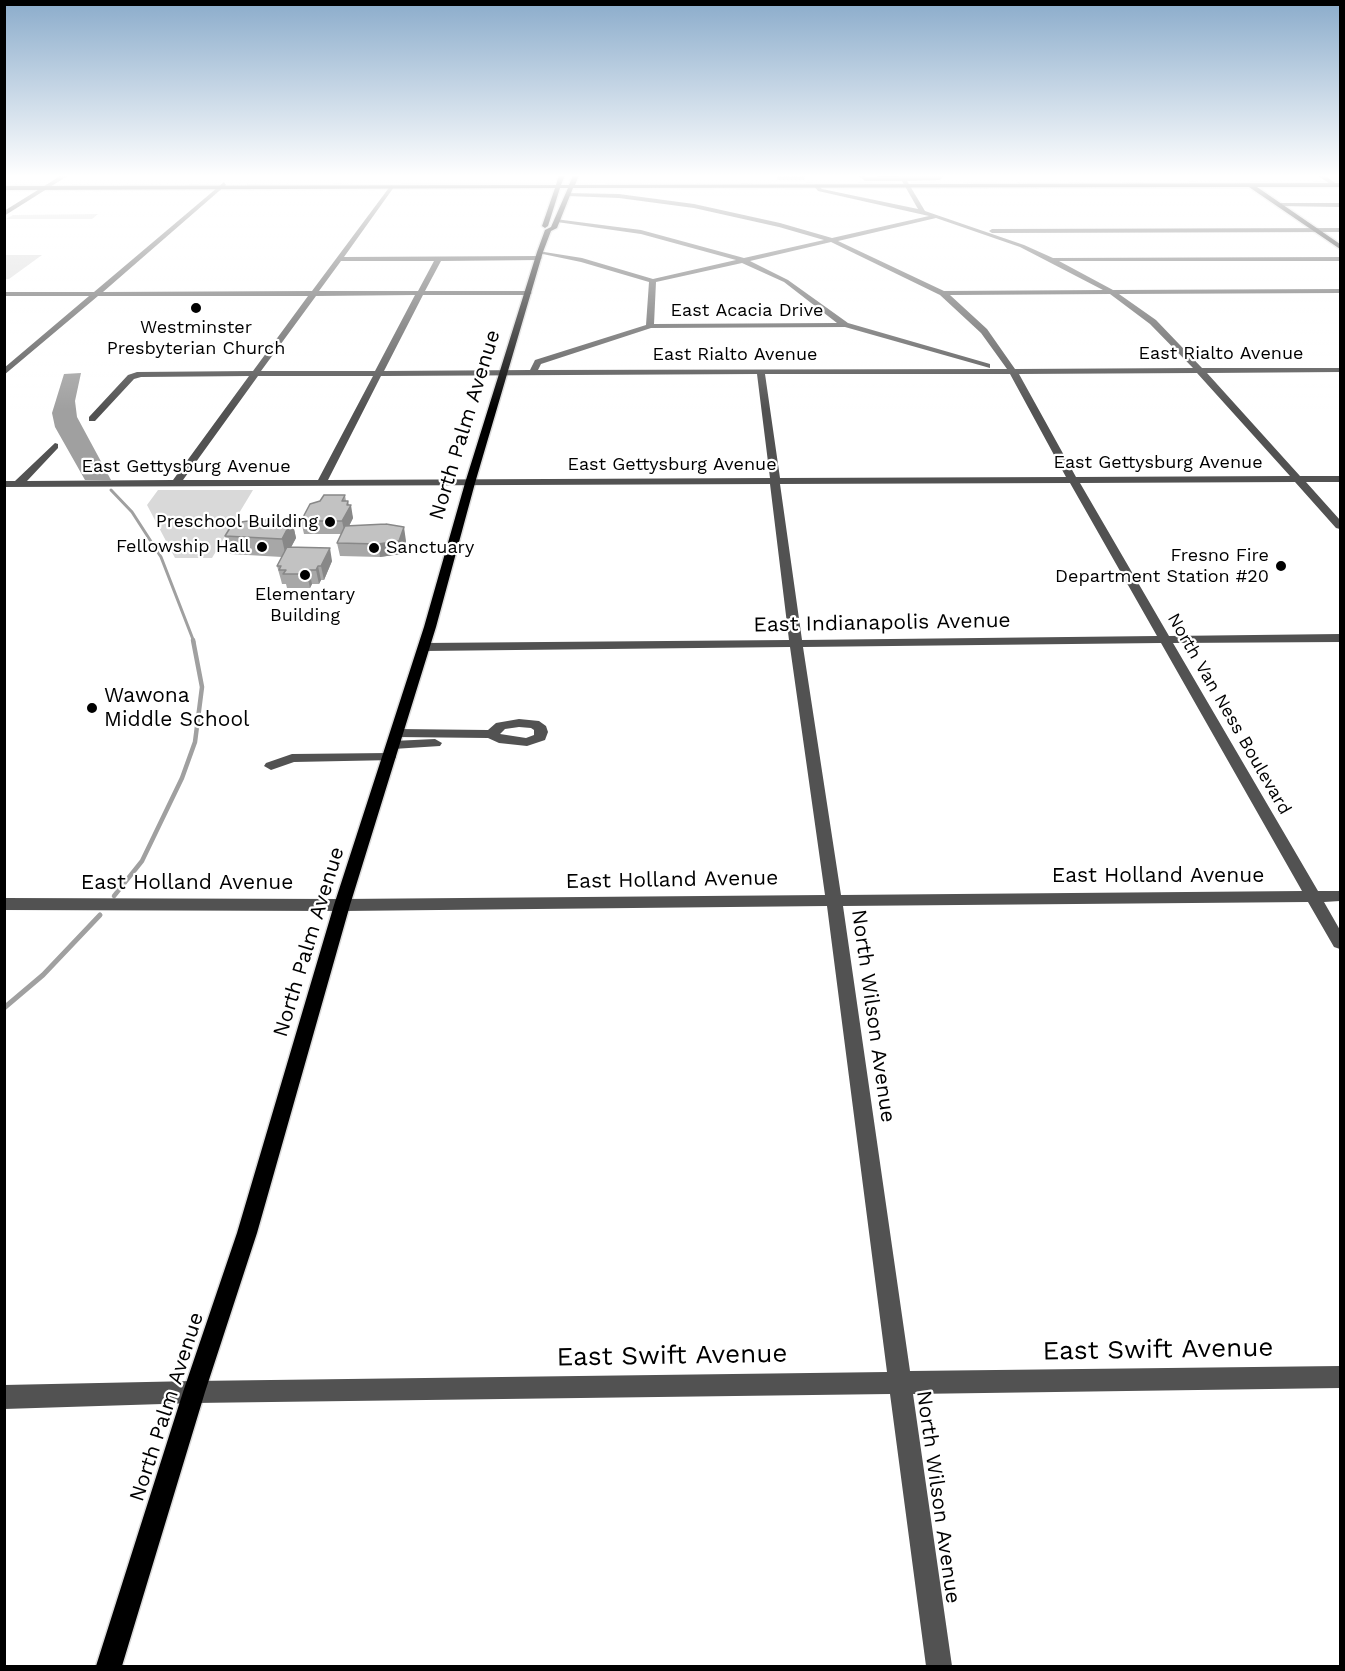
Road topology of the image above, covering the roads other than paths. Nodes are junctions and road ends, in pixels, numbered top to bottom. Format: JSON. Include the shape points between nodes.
{"nodes":[{"id":1,"x":144,"y":253,"type":"edge"},
{"id":2,"x":344,"y":253,"type":"edge"},
{"id":3,"x":718,"y":253,"type":"edge"},
{"id":4,"x":773,"y":253,"type":"edge"},
{"id":5,"x":861,"y":253,"type":"edge"},
{"id":6,"x":1035,"y":253,"type":"edge"},
{"id":7,"x":540,"y":255,"type":"junction"},
{"id":8,"x":340,"y":259,"type":"junction"},
{"id":9,"x":438,"y":259,"type":"junction"},
{"id":10,"x":1341,"y":259,"type":"edge"},
{"id":11,"x":742,"y":260,"type":"junction"},
{"id":12,"x":1053,"y":260,"type":"junction"},
{"id":13,"x":653,"y":281,"type":"junction"},
{"id":14,"x":1110,"y":291,"type":"junction"},
{"id":15,"x":1341,"y":291,"type":"edge"},
{"id":16,"x":419,"y":293,"type":"junction"},
{"id":17,"x":528,"y":293,"type":"junction"},
{"id":18,"x":943,"y":293,"type":"junction"},
{"id":19,"x":4,"y":294,"type":"edge"},
{"id":20,"x":96,"y":294,"type":"junction"},
{"id":21,"x":314,"y":294,"type":"junction"},
{"id":22,"x":845,"y":325,"type":"junction"},
{"id":23,"x":650,"y":326,"type":"junction"},
{"id":24,"x":1201,"y":370,"type":"junction"},
{"id":25,"x":1341,"y":370,"type":"edge"},
{"id":26,"x":1013,"y":371,"type":"junction"},
{"id":27,"x":761,"y":372,"type":"junction"},
{"id":28,"x":4,"y":373,"type":"edge"},
{"id":29,"x":255,"y":373,"type":"junction"},
{"id":30,"x":378,"y":373,"type":"junction"},
{"id":31,"x":505,"y":373,"type":"junction"},
{"id":32,"x":533,"y":373,"type":"junction"},
{"id":33,"x":92,"y":419,"type":"dead end"},
{"id":34,"x":55,"y":446,"type":"dead end"},
{"id":35,"x":1298,"y":479,"type":"junction"},
{"id":36,"x":1341,"y":479,"type":"edge"},
{"id":37,"x":1073,"y":480,"type":"junction"},
{"id":38,"x":776,"y":482,"type":"junction"},
{"id":39,"x":321,"y":483,"type":"junction"},
{"id":40,"x":470,"y":483,"type":"junction"},
{"id":41,"x":4,"y":484,"type":"edge"},
{"id":42,"x":18,"y":484,"type":"junction"},
{"id":43,"x":175,"y":484,"type":"junction"},
{"id":44,"x":1341,"y":526,"type":"edge"},
{"id":45,"x":1341,"y":638,"type":"edge"},
{"id":46,"x":1166,"y":639,"type":"junction"},
{"id":47,"x":796,"y":644,"type":"junction"},
{"id":48,"x":424,"y":647,"type":"junction"},
{"id":49,"x":491,"y":734,"type":"dead end"},
{"id":50,"x":393,"y":745,"type":"junction"},
{"id":51,"x":271,"y":766,"type":"dead end"},
{"id":52,"x":1314,"y":896,"type":"junction"},
{"id":53,"x":1341,"y":896,"type":"edge"},
{"id":54,"x":834,"y":900,"type":"junction"},
{"id":55,"x":4,"y":904,"type":"edge"},
{"id":56,"x":342,"y":904,"type":"junction"},
{"id":57,"x":1341,"y":943,"type":"edge"},
{"id":58,"x":1341,"y":1377,"type":"edge"},
{"id":59,"x":899,"y":1382,"type":"junction"},
{"id":60,"x":194,"y":1392,"type":"junction"},
{"id":61,"x":4,"y":1397,"type":"edge"},
{"id":62,"x":109,"y":1666,"type":"edge"},
{"id":63,"x":939,"y":1666,"type":"edge"}],
"edges":[{"from":1,"to":20,"type":"street"},
{"from":2,"to":8,"type":"street"},
{"from":3,"to":11,"type":"street"},
{"from":4,"to":11,"type":"street"},
{"from":5,"to":18,"type":"street","name":"North Van Ness Boulevard"},
{"from":6,"to":12,"type":"street"},
{"from":7,"to":9,"type":"street"},
{"from":7,"to":13,"type":"street","via":[[582,260]]},
{"from":7,"to":17,"type":"main road","name":"North Palm Avenue"},
{"from":8,"to":9,"type":"street"},
{"from":8,"to":21,"type":"street"},
{"from":9,"to":16,"type":"street"},
{"from":10,"to":12,"type":"street"},
{"from":11,"to":13,"type":"street"},
{"from":11,"to":22,"type":"street","via":[[800,289]]},
{"from":12,"to":14,"type":"street"},
{"from":13,"to":23,"type":"street"},
{"from":14,"to":15,"type":"street"},
{"from":14,"to":18,"type":"street"},
{"from":14,"to":24,"type":"street","via":[[1153,322]]},
{"from":16,"to":17,"type":"street"},
{"from":16,"to":21,"type":"street"},
{"from":16,"to":30,"type":"street"},
{"from":17,"to":31,"type":"main road","name":"North Palm Avenue"},
{"from":18,"to":26,"type":"street","name":"North Van Ness Boulevard","via":[[984,331]]},
{"from":19,"to":20,"type":"street"},
{"from":20,"to":21,"type":"street"},
{"from":20,"to":28,"type":"street"},
{"from":21,"to":29,"type":"street"},
{"from":22,"to":23,"type":"street","name":"East Acacia Drive"},
{"from":22,"to":26,"type":"street"},
{"from":23,"to":32,"type":"street","name":"East Acacia Drive","via":[[538,362]]},
{"from":24,"to":25,"type":"street","name":"East Rialto Avenue"},
{"from":24,"to":26,"type":"street","name":"East Rialto Avenue"},
{"from":24,"to":35,"type":"street"},
{"from":26,"to":27,"type":"street","name":"East Rialto Avenue"},
{"from":26,"to":37,"type":"street","name":"North Van Ness Boulevard"},
{"from":27,"to":32,"type":"street","name":"East Rialto Avenue"},
{"from":27,"to":38,"type":"street","name":"North Wilson Avenue"},
{"from":29,"to":30,"type":"street","name":"East Rialto Avenue"},
{"from":29,"to":33,"type":"street","name":"East Rialto Avenue","via":[[140,374],[131,377]]},
{"from":29,"to":43,"type":"street"},
{"from":30,"to":31,"type":"street","name":"East Rialto Avenue"},
{"from":30,"to":39,"type":"street"},
{"from":31,"to":32,"type":"street","name":"East Rialto Avenue"},
{"from":31,"to":40,"type":"main road","name":"North Palm Avenue"},
{"from":34,"to":42,"type":"street"},
{"from":35,"to":36,"type":"street","name":"East Gettysburg Avenue"},
{"from":35,"to":37,"type":"street","name":"East Gettysburg Avenue"},
{"from":35,"to":44,"type":"street"},
{"from":37,"to":38,"type":"street","name":"East Gettysburg Avenue"},
{"from":37,"to":46,"type":"street","name":"North Van Ness Boulevard"},
{"from":38,"to":40,"type":"street","name":"East Gettysburg Avenue"},
{"from":38,"to":47,"type":"street","name":"North Wilson Avenue"},
{"from":39,"to":40,"type":"street","name":"East Gettysburg Avenue"},
{"from":39,"to":43,"type":"street","name":"East Gettysburg Avenue"},
{"from":40,"to":48,"type":"main road","name":"North Palm Avenue"},
{"from":41,"to":42,"type":"street","name":"East Gettysburg Avenue"},
{"from":42,"to":43,"type":"street","name":"East Gettysburg Avenue"},
{"from":45,"to":46,"type":"street","name":"East Indianapolis Avenue"},
{"from":46,"to":47,"type":"street","name":"East Indianapolis Avenue"},
{"from":46,"to":52,"type":"street","name":"North Van Ness Boulevard"},
{"from":47,"to":48,"type":"street","name":"East Indianapolis Avenue"},
{"from":47,"to":54,"type":"street","name":"North Wilson Avenue"},
{"from":48,"to":50,"type":"main road","name":"North Palm Avenue"},
{"from":49,"to":50,"type":"street","via":[[450,742]]},
{"from":50,"to":51,"type":"street","via":[[292,758]]},
{"from":50,"to":56,"type":"main road","name":"North Palm Avenue"},
{"from":52,"to":53,"type":"street","name":"East Holland Avenue"},
{"from":52,"to":54,"type":"street","name":"East Holland Avenue"},
{"from":52,"to":57,"type":"street","name":"North Van Ness Boulevard"},
{"from":54,"to":56,"type":"street","name":"East Holland Avenue"},
{"from":54,"to":59,"type":"street","name":"North Wilson Avenue"},
{"from":55,"to":56,"type":"street","name":"East Holland Avenue"},
{"from":56,"to":60,"type":"main road","name":"North Palm Avenue","via":[[247,1233]]},
{"from":58,"to":59,"type":"street","name":"East Swift Avenue"},
{"from":59,"to":60,"type":"street","name":"East Swift Avenue"},
{"from":59,"to":63,"type":"street","name":"North Wilson Avenue"},
{"from":60,"to":61,"type":"street","name":"East Swift Avenue"},
{"from":60,"to":62,"type":"main road","name":"North Palm Avenue"}]}
